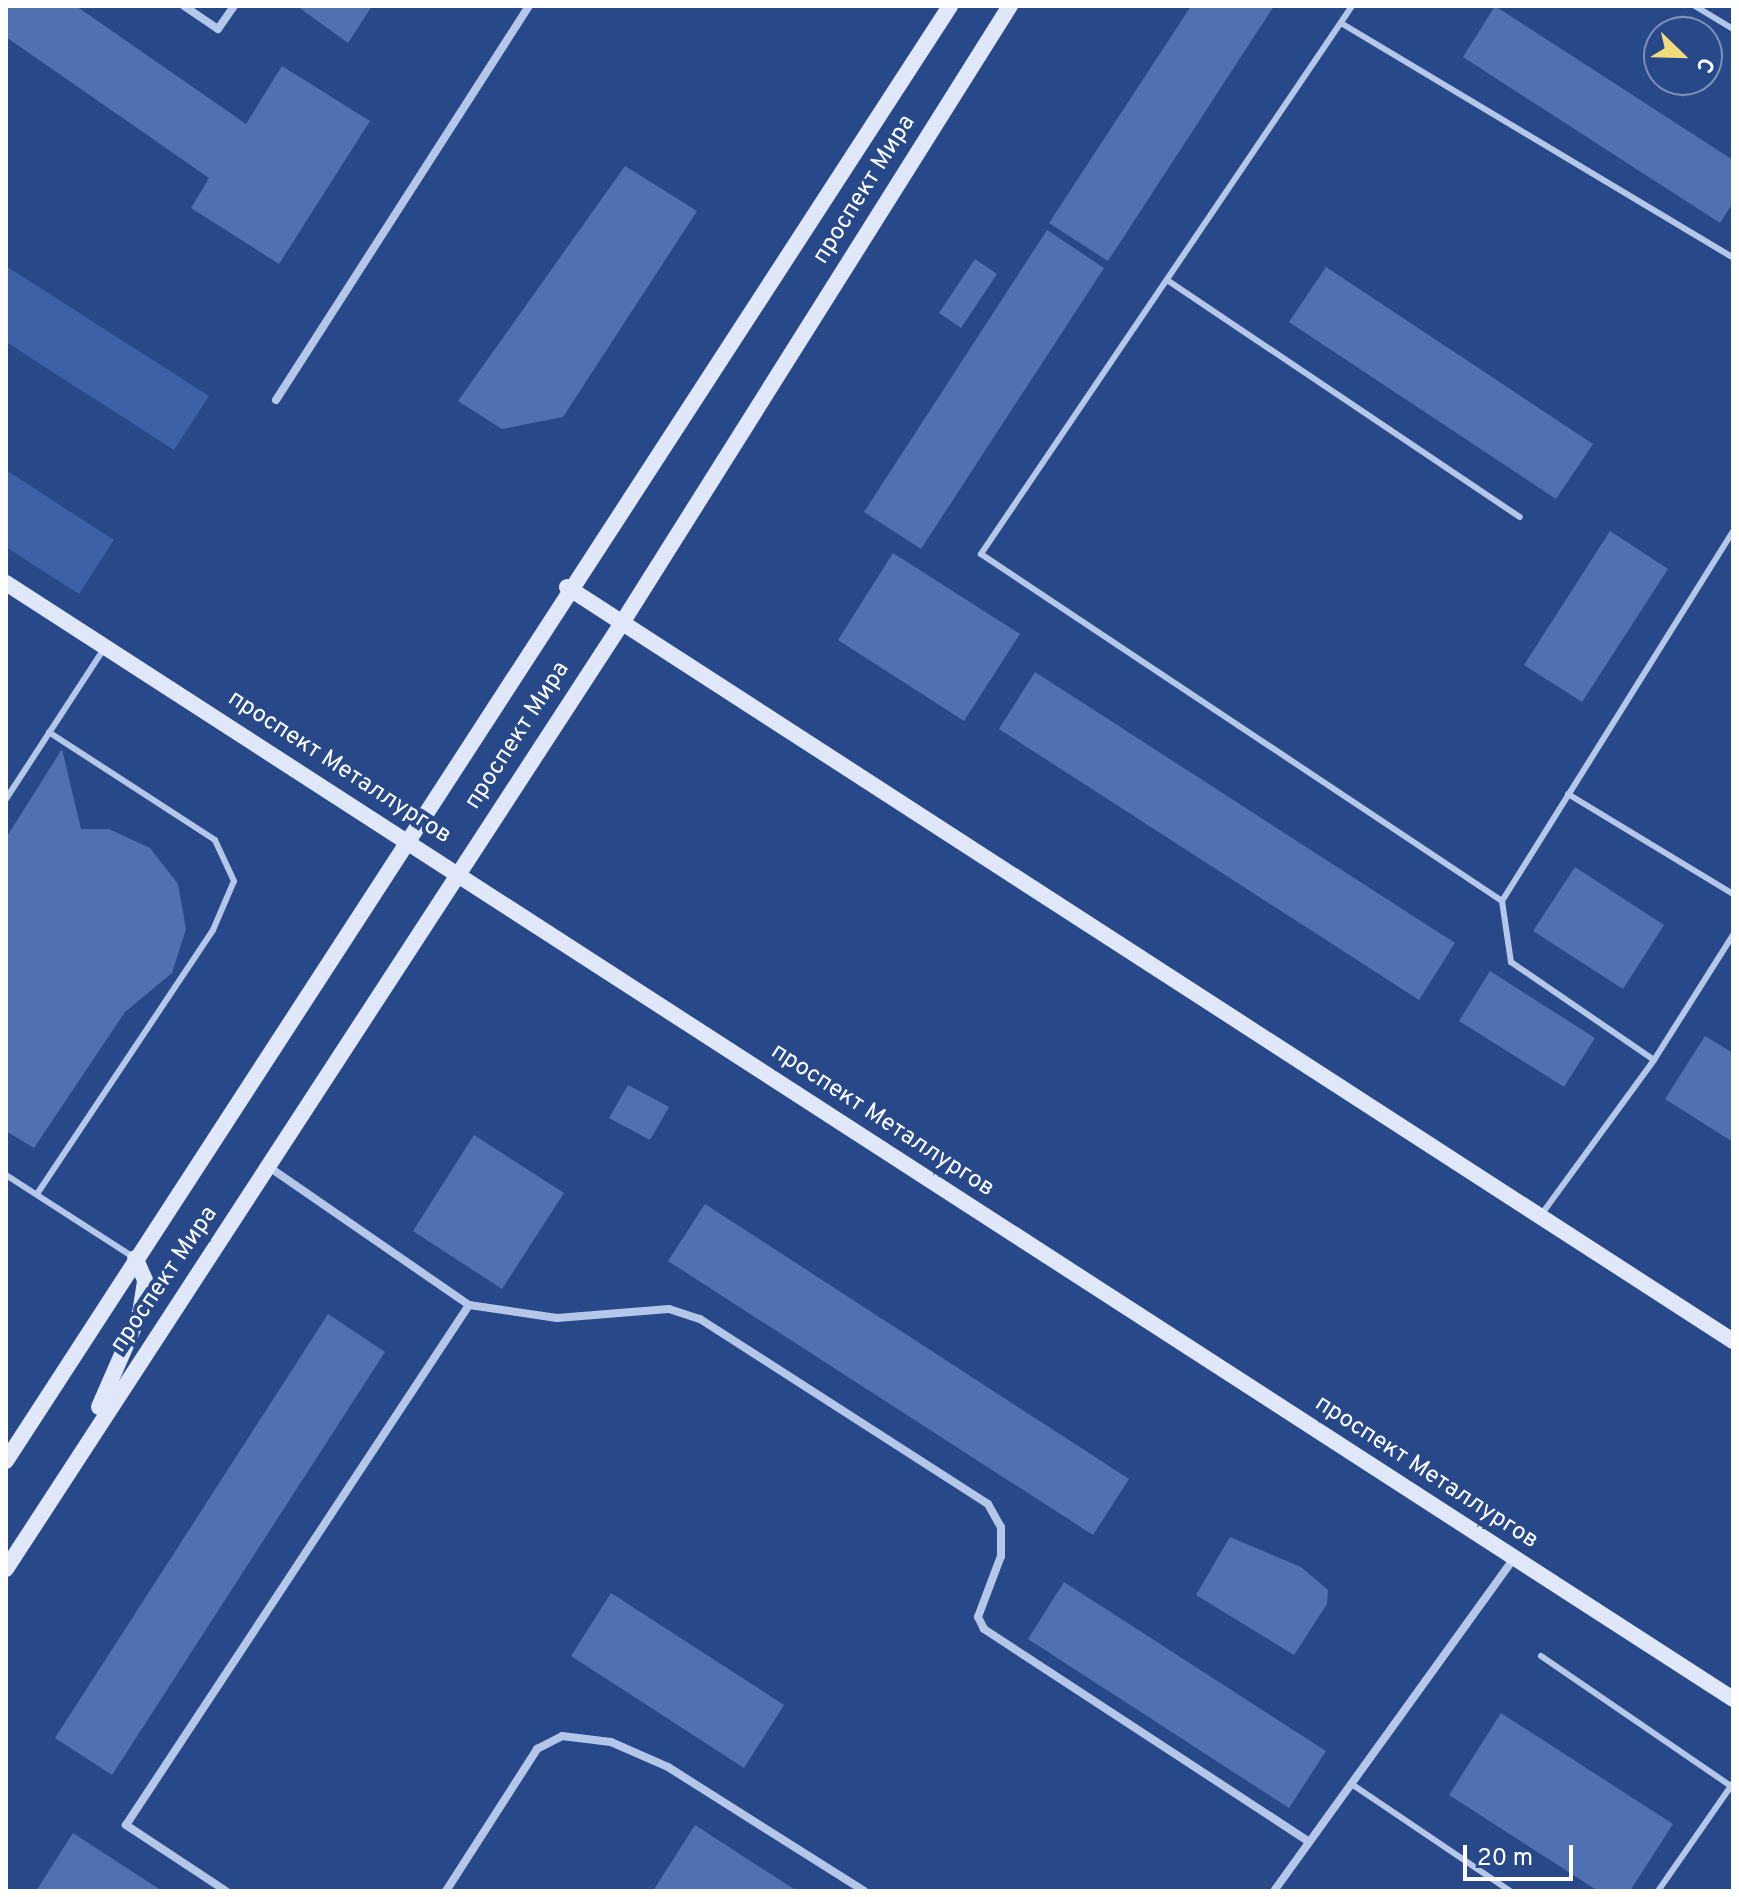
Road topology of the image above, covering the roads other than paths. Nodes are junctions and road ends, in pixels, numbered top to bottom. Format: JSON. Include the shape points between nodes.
{"nodes":[{"id":1,"x":184,"y":6,"type":"edge"},
{"id":2,"x":234,"y":6,"type":"edge"},
{"id":3,"x":529,"y":6,"type":"edge"},
{"id":4,"x":950,"y":6,"type":"edge"},
{"id":5,"x":1010,"y":6,"type":"edge"},
{"id":6,"x":1352,"y":6,"type":"edge"},
{"id":7,"x":1695,"y":6,"type":"edge"},
{"id":8,"x":1341,"y":23,"type":"junction"},
{"id":9,"x":1733,"y":29,"type":"edge"},
{"id":10,"x":1733,"y":258,"type":"edge"},
{"id":11,"x":1167,"y":280,"type":"junction"},
{"id":12,"x":276,"y":400,"type":"dead end"},
{"id":13,"x":1520,"y":517,"type":"dead end"},
{"id":14,"x":1733,"y":531,"type":"edge"},
{"id":15,"x":6,"y":583,"type":"edge"},
{"id":16,"x":567,"y":587,"type":"junction"},
{"id":17,"x":622,"y":623,"type":"junction"},
{"id":18,"x":105,"y":647,"type":"junction"},
{"id":19,"x":49,"y":732,"type":"junction"},
{"id":20,"x":1568,"y":794,"type":"junction"},
{"id":21,"x":6,"y":799,"type":"edge"},
{"id":22,"x":407,"y":837,"type":"junction"},
{"id":23,"x":456,"y":874,"type":"junction"},
{"id":24,"x":1733,"y":894,"type":"edge"},
{"id":25,"x":1502,"y":901,"type":"junction"},
{"id":26,"x":1733,"y":935,"type":"edge"},
{"id":27,"x":1654,"y":1060,"type":"junction"},
{"id":28,"x":269,"y":1167,"type":"junction"},
{"id":29,"x":6,"y":1175,"type":"edge"},
{"id":30,"x":37,"y":1194,"type":"junction"},
{"id":31,"x":1539,"y":1218,"type":"junction"},
{"id":32,"x":135,"y":1258,"type":"junction"},
{"id":33,"x":469,"y":1305,"type":"junction"},
{"id":34,"x":1733,"y":1341,"type":"edge"},
{"id":35,"x":74,"y":1460,"type":"junction"},
{"id":36,"x":6,"y":1461,"type":"edge"},
{"id":37,"x":1514,"y":1558,"type":"junction"},
{"id":38,"x":6,"y":1569,"type":"edge"},
{"id":39,"x":1541,"y":1656,"type":"dead end"},
{"id":40,"x":1733,"y":1699,"type":"edge"},
{"id":41,"x":1732,"y":1784,"type":"edge"},
{"id":42,"x":1353,"y":1785,"type":"junction"},
{"id":43,"x":1306,"y":1840,"type":"junction"},
{"id":44,"x":226,"y":1891,"type":"edge"},
{"id":45,"x":446,"y":1891,"type":"edge"},
{"id":46,"x":864,"y":1891,"type":"edge"},
{"id":47,"x":1274,"y":1891,"type":"edge"},
{"id":48,"x":1510,"y":1891,"type":"edge"},
{"id":49,"x":1658,"y":1891,"type":"edge"}],
"edges":[{"from":1,"to":2,"type":"street","via":[[218,29]]},
{"from":3,"to":12,"type":"street"},
{"from":4,"to":16,"type":"main road","name":"проспект Мира"},
{"from":5,"to":17,"type":"main road","name":"проспект Мира"},
{"from":6,"to":8,"type":"lane"},
{"from":7,"to":9,"type":"lane"},
{"from":8,"to":10,"type":"lane"},
{"from":8,"to":11,"type":"lane"},
{"from":11,"to":13,"type":"lane"},
{"from":11,"to":25,"type":"lane","via":[[981,554]]},
{"from":14,"to":20,"type":"lane"},
{"from":15,"to":18,"type":"main road","name":"проспект Металлургов"},
{"from":16,"to":17,"type":"main road"},
{"from":16,"to":22,"type":"main road","name":"проспект Мира"},
{"from":17,"to":23,"type":"main road","name":"проспект Мира"},
{"from":17,"to":31,"type":"main road"},
{"from":18,"to":19,"type":"lane"},
{"from":18,"to":22,"type":"main road","name":"проспект Металлургов"},
{"from":19,"to":21,"type":"lane"},
{"from":19,"to":30,"type":"lane","via":[[215,840],[234,881],[213,930]]},
{"from":20,"to":24,"type":"lane"},
{"from":20,"to":25,"type":"lane"},
{"from":22,"to":23,"type":"main road","name":"проспект Металлургов"},
{"from":22,"to":32,"type":"main road","name":"проспект Мира"},
{"from":23,"to":28,"type":"main road","name":"проспект Мира"},
{"from":23,"to":37,"type":"main road","name":"проспект Металлургов"},
{"from":25,"to":27,"type":"lane","via":[[1511,962]]},
{"from":26,"to":27,"type":"lane"},
{"from":27,"to":31,"type":"lane"},
{"from":28,"to":33,"type":"street"},
{"from":28,"to":35,"type":"main road","name":"проспект Мира"},
{"from":29,"to":30,"type":"lane"},
{"from":30,"to":32,"type":"lane"},
{"from":31,"to":34,"type":"main road"},
{"from":32,"to":35,"type":"main road","via":[[145,1280],[140,1313]]},
{"from":32,"to":36,"type":"main road","name":"проспект Мира"},
{"from":33,"to":43,"type":"street","via":[[557,1318],[669,1309],[700,1319],[988,1504],[1001,1527],[1001,1556],[978,1617],[984,1629]]},
{"from":33,"to":44,"type":"street","via":[[126,1825]]},
{"from":35,"to":38,"type":"main road","name":"проспект Мира"},
{"from":37,"to":40,"type":"main road","name":"проспект Металлургов"},
{"from":37,"to":42,"type":"street"},
{"from":39,"to":41,"type":"lane"},
{"from":41,"to":49,"type":"lane"},
{"from":42,"to":43,"type":"street"},
{"from":42,"to":48,"type":"lane"},
{"from":43,"to":47,"type":"street"},
{"from":45,"to":46,"type":"street","via":[[537,1749],[562,1736],[611,1742],[668,1767]]}]}
